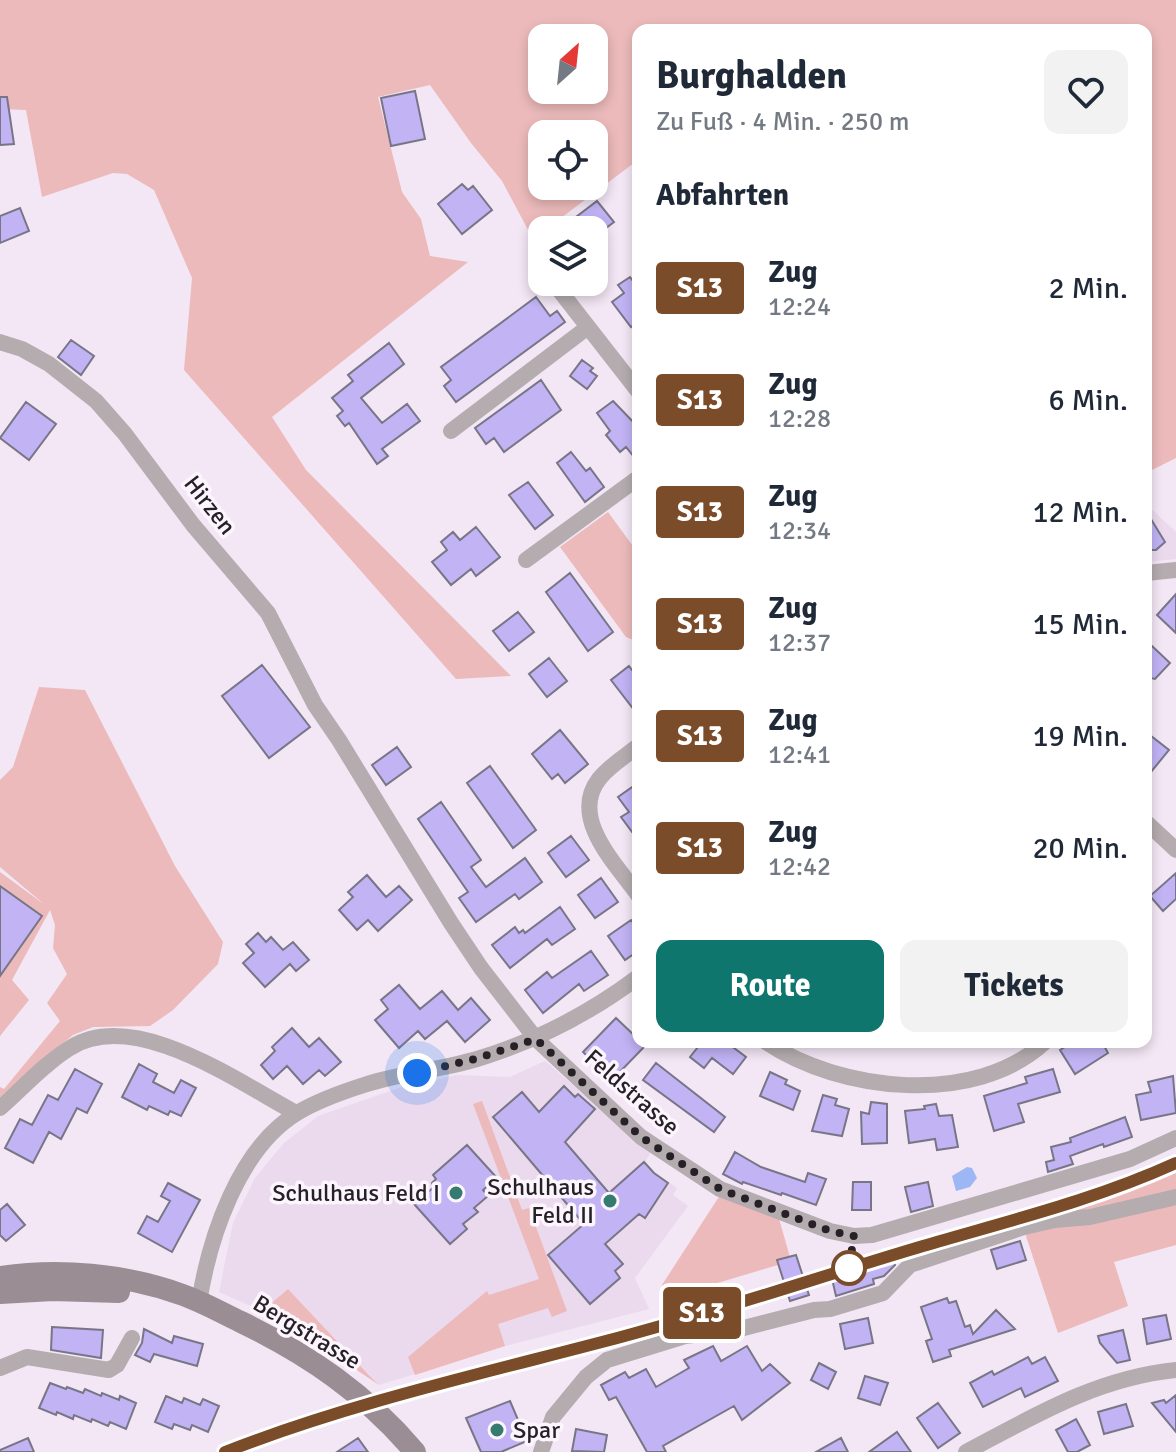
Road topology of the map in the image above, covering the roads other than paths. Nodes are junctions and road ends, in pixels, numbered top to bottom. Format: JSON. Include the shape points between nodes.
{"nodes":[{"id":1,"x":564,"y":296,"type":"edge"},
{"id":2,"x":588,"y":327,"type":"junction"},
{"id":3,"x":0,"y":342,"type":"edge"},
{"id":4,"x":632,"y":383,"type":"edge"},
{"id":5,"x":451,"y":431,"type":"dead end"},
{"id":6,"x":632,"y":482,"type":"edge"},
{"id":7,"x":526,"y":560,"type":"dead end"},
{"id":8,"x":1176,"y":570,"type":"edge"},
{"id":9,"x":1152,"y":572,"type":"edge"},
{"id":10,"x":339,"y":740,"type":"joint"},
{"id":11,"x":632,"y":751,"type":"edge"},
{"id":12,"x":1152,"y":828,"type":"edge"},
{"id":13,"x":1176,"y":850,"type":"edge"},
{"id":14,"x":632,"y":886,"type":"edge"},
{"id":15,"x":632,"y":982,"type":"edge"},
{"id":16,"x":536,"y":1039,"type":"junction"},
{"id":17,"x":776,"y":1048,"type":"edge"},
{"id":18,"x":1037,"y":1048,"type":"edge"},
{"id":19,"x":0,"y":1108,"type":"edge"},
{"id":20,"x":296,"y":1113,"type":"junction"},
{"id":21,"x":1176,"y":1138,"type":"edge"},
{"id":22,"x":1176,"y":1197,"type":"edge"},
{"id":23,"x":0,"y":1277,"type":"edge"},
{"id":24,"x":0,"y":1293,"type":"edge"},
{"id":25,"x":199,"y":1303,"type":"junction"},
{"id":26,"x":132,"y":1338,"type":"dead end"},
{"id":27,"x":0,"y":1368,"type":"edge"},
{"id":28,"x":1176,"y":1370,"type":"edge"},
{"id":29,"x":415,"y":1452,"type":"edge"},
{"id":30,"x":541,"y":1452,"type":"edge"},
{"id":31,"x":966,"y":1452,"type":"edge"}],
"edges":[{"from":1,"to":2,"type":"street"},
{"from":2,"to":4,"type":"street"},
{"from":2,"to":5,"type":"street"},
{"from":3,"to":10,"type":"street","name":"Hirzen","via":[[49,364],[96,401],[125,434],[268,613]]},
{"from":6,"to":7,"type":"street"},
{"from":8,"to":9,"type":"street"},
{"from":10,"to":16,"type":"street","name":"Feldstrasse","via":[[451,923]]},
{"from":11,"to":14,"type":"street","via":[[598,779],[589,801],[597,836]]},
{"from":12,"to":13,"type":"street"},
{"from":15,"to":16,"type":"street"},
{"from":16,"to":20,"type":"street","via":[[367,1084]]},
{"from":16,"to":21,"type":"street","name":"Feldstrasse","via":[[641,1137],[720,1189],[854,1236],[1130,1159]]},
{"from":17,"to":18,"type":"street","via":[[838,1075],[905,1086],[989,1073]]},
{"from":19,"to":20,"type":"street","via":[[69,1048],[91,1037],[119,1035],[173,1047]]},
{"from":20,"to":25,"type":"street","via":[[254,1155],[236,1186],[208,1253]]},
{"from":22,"to":30,"type":"street","via":[[1024,1227],[910,1265],[883,1293],[736,1330],[685,1336],[607,1360],[553,1417]]},
{"from":23,"to":25,"type":"main road","name":"Bergstrasse","via":[[112,1277]]},
{"from":24,"to":25,"type":"main road","name":"Bergstrasse","via":[[113,1291],[176,1304]]},
{"from":25,"to":29,"type":"main road","name":"Bergstrasse","via":[[283,1343],[339,1378]]},
{"from":26,"to":27,"type":"street","via":[[109,1370],[27,1357]]},
{"from":28,"to":31,"type":"street","via":[[1104,1385]]}]}
